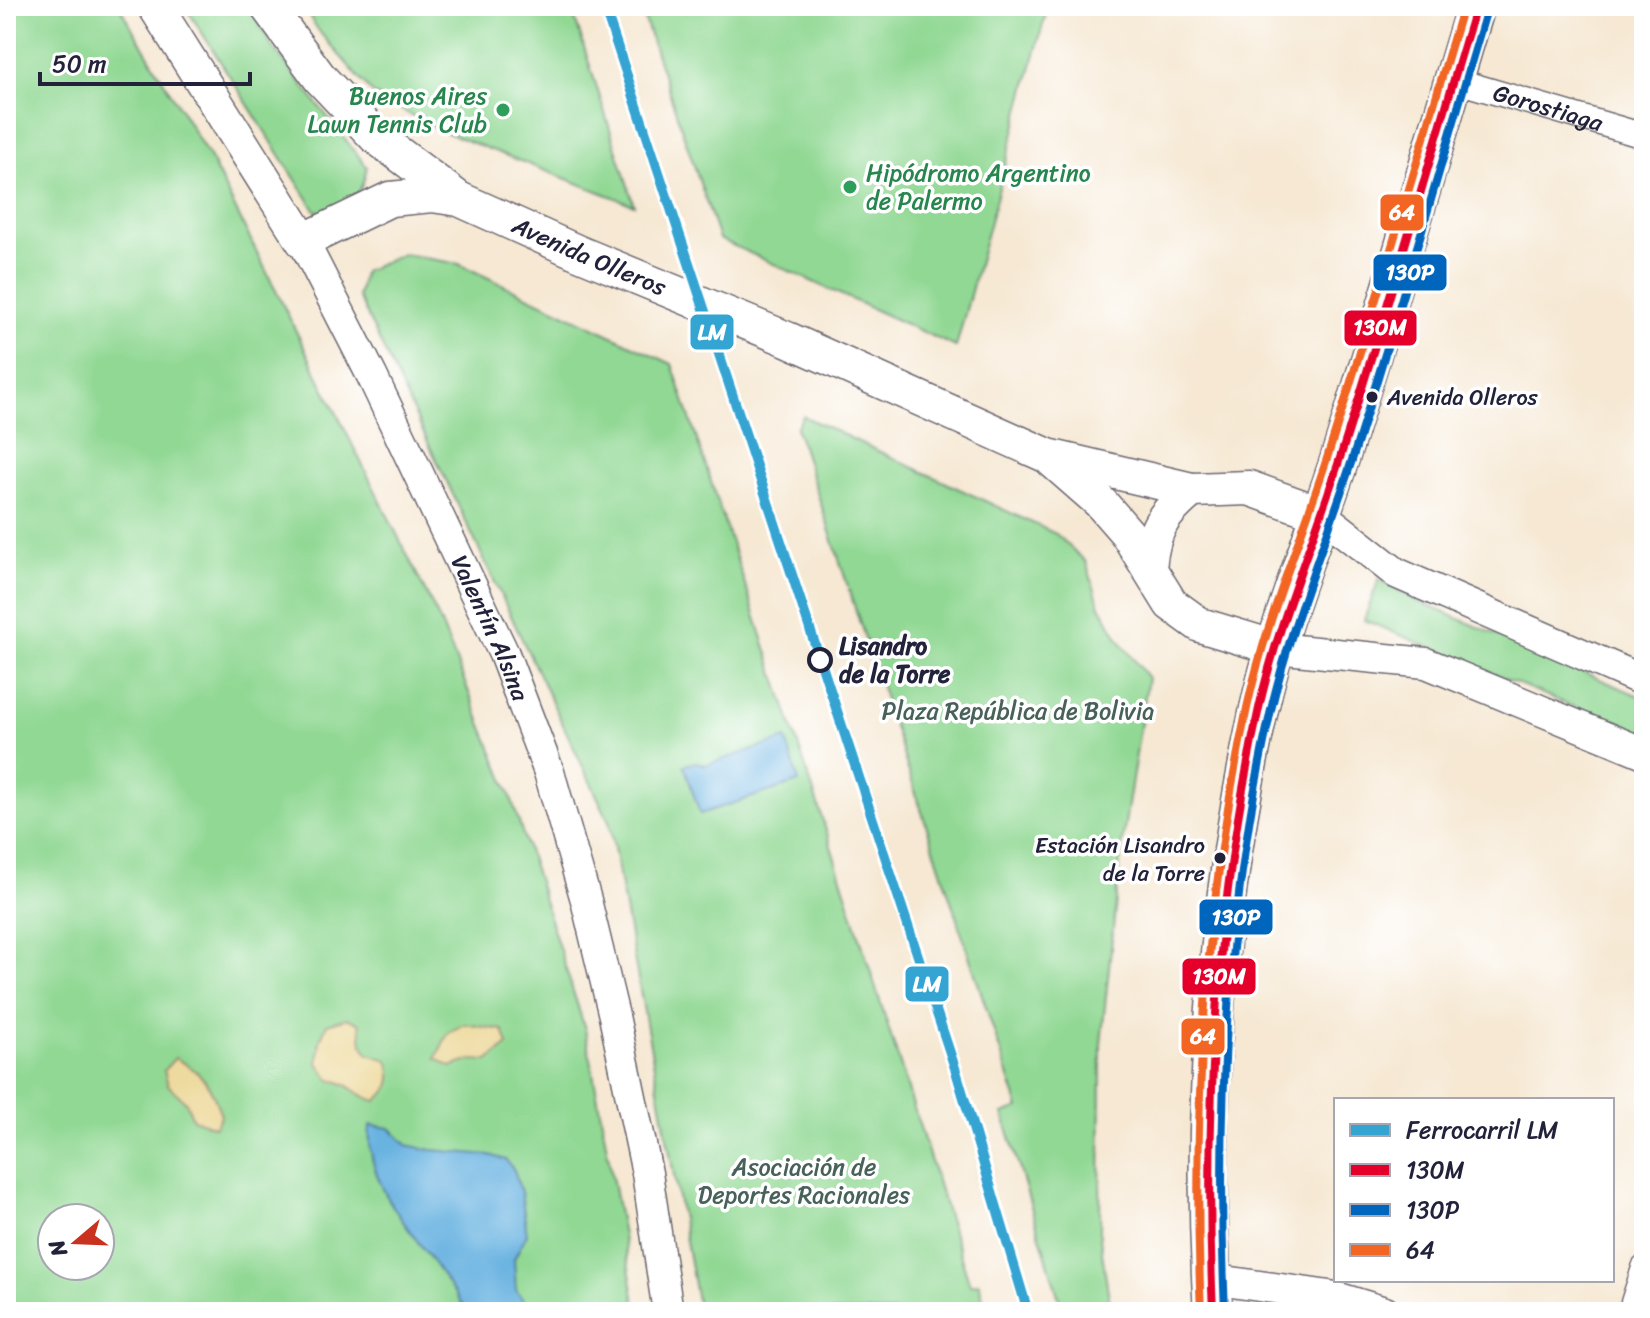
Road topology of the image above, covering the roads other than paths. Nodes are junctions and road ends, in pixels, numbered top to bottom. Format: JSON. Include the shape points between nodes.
{"nodes":[{"id":1,"x":155,"y":6,"type":"edge"},
{"id":2,"x":267,"y":6,"type":"edge"},
{"id":3,"x":1476,"y":6,"type":"edge"},
{"id":4,"x":1454,"y":80,"type":"junction"},
{"id":5,"x":1644,"y":136,"type":"edge"},
{"id":6,"x":376,"y":137,"type":"junction"},
{"id":7,"x":459,"y":199,"type":"junction"},
{"id":8,"x":364,"y":212,"type":"junction"},
{"id":9,"x":303,"y":241,"type":"junction"},
{"id":10,"x":1048,"y":456,"type":"junction"},
{"id":11,"x":1192,"y":490,"type":"junction"},
{"id":12,"x":1321,"y":514,"type":"junction"},
{"id":13,"x":1149,"y":567,"type":"junction"},
{"id":14,"x":1276,"y":648,"type":"junction"},
{"id":15,"x":1644,"y":681,"type":"edge"},
{"id":16,"x":1644,"y":753,"type":"edge"},
{"id":17,"x":1644,"y":1268,"type":"edge"},
{"id":18,"x":1212,"y":1295,"type":"edge"},
{"id":19,"x":668,"y":1312,"type":"edge"},
{"id":20,"x":1385,"y":1312,"type":"edge"},
{"id":21,"x":1630,"y":1312,"type":"edge"}],
"edges":[{"from":1,"to":9,"type":"main road","name":"Valentín Alsina"},
{"from":2,"to":6,"type":"main road","via":[[295,47]]},
{"from":3,"to":4,"type":"main road"},
{"from":4,"to":5,"type":"street","name":"Gorostiaga"},
{"from":4,"to":12,"type":"main road"},
{"from":6,"to":7,"type":"main road"},
{"from":6,"to":8,"type":"main road","via":[[385,161],[384,180]]},
{"from":7,"to":8,"type":"main road","name":"Avenida Olleros","via":[[415,195],[390,199]]},
{"from":7,"to":10,"type":"main road","name":"Avenida Olleros"},
{"from":8,"to":9,"type":"main road","name":"Avenida Olleros"},
{"from":9,"to":19,"type":"street","name":"Valentín Alsina","via":[[504,654],[549,772],[614,1016],[647,1173]]},
{"from":10,"to":11,"type":"main road","name":"Avenida Olleros"},
{"from":10,"to":13,"type":"main road","name":"Avenida Olleros","via":[[1100,502]]},
{"from":11,"to":12,"type":"main road","name":"Avenida Olleros","via":[[1249,488]]},
{"from":11,"to":13,"type":"main road","via":[[1158,525]]},
{"from":12,"to":14,"type":"main road"},
{"from":12,"to":15,"type":"street","name":"Avenida Olleros","via":[[1396,573]]},
{"from":13,"to":14,"type":"main road","name":"Avenida Olleros","via":[[1171,604],[1200,625]]},
{"from":14,"to":16,"type":"street","name":"Avenida Olleros","via":[[1426,663]]},
{"from":14,"to":18,"type":"main road","via":[[1259,707],[1220,945],[1209,1102]]},
{"from":17,"to":21,"type":"street"},
{"from":18,"to":20,"type":"street","via":[[1336,1297]]}]}
